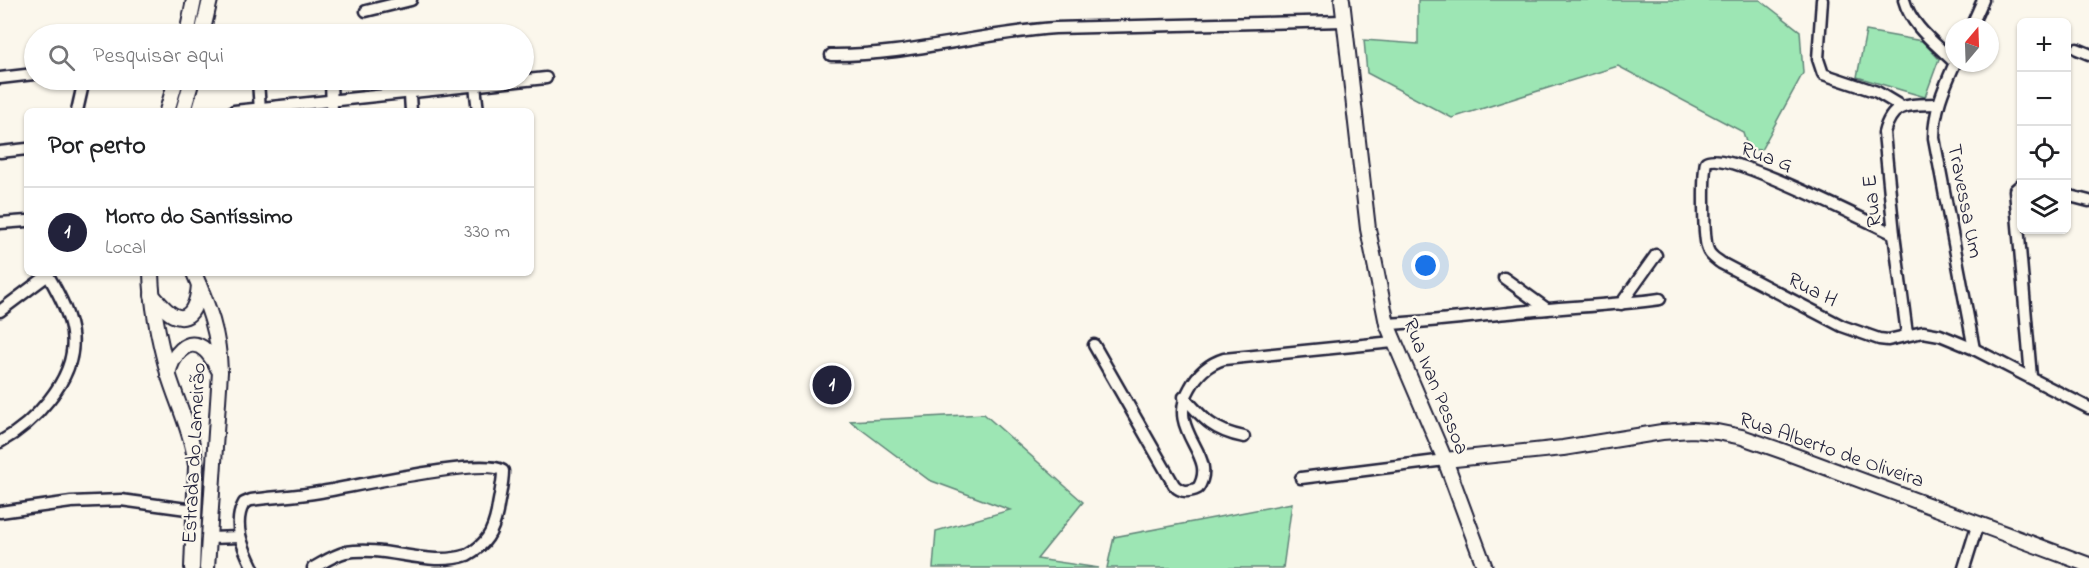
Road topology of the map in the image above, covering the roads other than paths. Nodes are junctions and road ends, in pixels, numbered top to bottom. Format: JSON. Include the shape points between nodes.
{"nodes":[{"id":1,"x":194,"y":0,"type":"edge"},
{"id":2,"x":210,"y":0,"type":"edge"},
{"id":3,"x":411,"y":0,"type":"edge"},
{"id":4,"x":1342,"y":0,"type":"edge"},
{"id":5,"x":1822,"y":0,"type":"edge"},
{"id":6,"x":1904,"y":0,"type":"edge"},
{"id":7,"x":1983,"y":0,"type":"edge"},
{"id":8,"x":366,"y":11,"type":"dead end"},
{"id":9,"x":1975,"y":18,"type":"edge"},
{"id":10,"x":1344,"y":21,"type":"junction"},
{"id":11,"x":189,"y":24,"type":"edge"},
{"id":12,"x":204,"y":24,"type":"edge"},
{"id":13,"x":2077,"y":49,"type":"dead end"},
{"id":14,"x":1945,"y":54,"type":"edge"},
{"id":15,"x":2089,"y":54,"type":"edge"},
{"id":16,"x":831,"y":55,"type":"dead end"},
{"id":17,"x":1950,"y":72,"type":"edge"},
{"id":18,"x":24,"y":75,"type":"edge"},
{"id":19,"x":0,"y":78,"type":"edge"},
{"id":20,"x":546,"y":78,"type":"dead end"},
{"id":21,"x":534,"y":79,"type":"edge"},
{"id":22,"x":82,"y":90,"type":"edge"},
{"id":23,"x":173,"y":90,"type":"edge"},
{"id":24,"x":189,"y":90,"type":"edge"},
{"id":25,"x":259,"y":90,"type":"edge"},
{"id":26,"x":331,"y":90,"type":"edge"},
{"id":27,"x":410,"y":90,"type":"edge"},
{"id":28,"x":442,"y":90,"type":"edge"},
{"id":29,"x":475,"y":90,"type":"edge"},
{"id":30,"x":410,"y":94,"type":"junction"},
{"id":31,"x":1937,"y":104,"type":"junction"},
{"id":32,"x":331,"y":106,"type":"edge"},
{"id":33,"x":1902,"y":107,"type":"junction"},
{"id":34,"x":78,"y":108,"type":"edge"},
{"id":35,"x":169,"y":108,"type":"edge"},
{"id":36,"x":184,"y":108,"type":"edge"},
{"id":37,"x":260,"y":108,"type":"edge"},
{"id":38,"x":284,"y":108,"type":"edge"},
{"id":39,"x":411,"y":108,"type":"edge"},
{"id":40,"x":478,"y":108,"type":"edge"},
{"id":41,"x":24,"y":149,"type":"edge"},
{"id":42,"x":0,"y":152,"type":"edge"},
{"id":43,"x":2071,"y":196,"type":"edge"},
{"id":44,"x":2089,"y":201,"type":"edge"},
{"id":45,"x":24,"y":221,"type":"edge"},
{"id":46,"x":0,"y":223,"type":"edge"},
{"id":47,"x":1894,"y":234,"type":"junction"},
{"id":48,"x":2021,"y":234,"type":"edge"},
{"id":49,"x":1708,"y":251,"type":"joint"},
{"id":50,"x":1656,"y":255,"type":"dead end"},
{"id":51,"x":44,"y":276,"type":"edge"},
{"id":52,"x":48,"y":276,"type":"edge"},
{"id":53,"x":151,"y":276,"type":"edge"},
{"id":54,"x":1504,"y":278,"type":"dead end"},
{"id":55,"x":196,"y":279,"type":"edge"},
{"id":56,"x":152,"y":295,"type":"junction"},
{"id":57,"x":1660,"y":299,"type":"dead end"},
{"id":58,"x":1622,"y":304,"type":"junction"},
{"id":59,"x":1548,"y":309,"type":"junction"},
{"id":60,"x":0,"y":311,"type":"edge"},
{"id":61,"x":1388,"y":324,"type":"junction"},
{"id":62,"x":1907,"y":334,"type":"junction"},
{"id":63,"x":1394,"y":342,"type":"junction"},
{"id":64,"x":1094,"y":345,"type":"dead end"},
{"id":65,"x":1974,"y":349,"type":"junction"},
{"id":66,"x":220,"y":372,"type":"junction"},
{"id":67,"x":168,"y":374,"type":"junction"},
{"id":68,"x":2031,"y":377,"type":"junction"},
{"id":69,"x":1184,"y":397,"type":"junction"},
{"id":70,"x":2089,"y":408,"type":"edge"},
{"id":71,"x":1244,"y":437,"type":"dead end"},
{"id":72,"x":0,"y":442,"type":"edge"},
{"id":73,"x":1445,"y":460,"type":"junction"},
{"id":74,"x":1300,"y":478,"type":"dead end"},
{"id":75,"x":194,"y":510,"type":"junction"},
{"id":76,"x":0,"y":512,"type":"edge"},
{"id":77,"x":1978,"y":524,"type":"junction"},
{"id":78,"x":240,"y":537,"type":"junction"},
{"id":79,"x":209,"y":538,"type":"junction"},
{"id":80,"x":2089,"y":565,"type":"edge"},
{"id":81,"x":192,"y":568,"type":"edge"},
{"id":82,"x":207,"y":568,"type":"edge"},
{"id":83,"x":253,"y":568,"type":"edge"},
{"id":84,"x":313,"y":568,"type":"edge"},
{"id":85,"x":1485,"y":568,"type":"edge"},
{"id":86,"x":1964,"y":568,"type":"edge"}],
"edges":[{"from":1,"to":11,"type":"street"},
{"from":2,"to":12,"type":"street"},
{"from":3,"to":8,"type":"street"},
{"from":4,"to":10,"type":"street","name":"Rua Ivan Pessoa"},
{"from":5,"to":33,"type":"street","via":[[1818,59],[1823,74],[1877,92]]},
{"from":6,"to":14,"type":"street","via":[[1911,17]]},
{"from":7,"to":9,"type":"street"},
{"from":10,"to":16,"type":"street","via":[[1055,28],[864,56]]},
{"from":10,"to":61,"type":"street","name":"Rua Ivan Pessoa","via":[[1368,229]]},
{"from":13,"to":15,"type":"street"},
{"from":17,"to":31,"type":"street","name":"Travessa Um"},
{"from":18,"to":19,"type":"street"},
{"from":20,"to":21,"type":"street"},
{"from":22,"to":34,"type":"street"},
{"from":23,"to":35,"type":"street"},
{"from":24,"to":36,"type":"street"},
{"from":25,"to":37,"type":"street"},
{"from":26,"to":32,"type":"street"},
{"from":27,"to":30,"type":"street"},
{"from":28,"to":30,"type":"street"},
{"from":29,"to":40,"type":"street"},
{"from":30,"to":32,"type":"street"},
{"from":30,"to":39,"type":"street"},
{"from":31,"to":33,"type":"street"},
{"from":31,"to":65,"type":"street","name":"Travessa Um","via":[[1937,158]]},
{"from":32,"to":38,"type":"street"},
{"from":33,"to":47,"type":"street","name":"Rua E","via":[[1891,115],[1884,133]]},
{"from":41,"to":42,"type":"street"},
{"from":43,"to":44,"type":"street"},
{"from":45,"to":46,"type":"street"},
{"from":47,"to":49,"type":"street","name":"Rua G","via":[[1747,167],[1710,159],[1704,176]]},
{"from":47,"to":62,"type":"street","name":"Rua E"},
{"from":48,"to":68,"type":"street"},
{"from":49,"to":62,"type":"street","name":"Rua H","via":[[1737,272],[1842,326],[1879,339]]},
{"from":50,"to":58,"type":"street"},
{"from":51,"to":60,"type":"street"},
{"from":52,"to":72,"type":"street","via":[[69,320],[71,364],[35,418]]},
{"from":53,"to":56,"type":"street","name":"Estrada do Lameirão"},
{"from":54,"to":59,"type":"street"},
{"from":55,"to":56,"type":"street","via":[[197,300],[192,312],[181,317],[174,316]]},
{"from":55,"to":66,"type":"street","name":"Estrada do Lameirão","via":[[212,315]]},
{"from":56,"to":67,"type":"street","name":"Estrada do Lameirão"},
{"from":57,"to":58,"type":"street"},
{"from":58,"to":59,"type":"street"},
{"from":59,"to":61,"type":"street"},
{"from":61,"to":63,"type":"street","name":"Rua Ivan Pessoa"},
{"from":62,"to":65,"type":"street","name":"Rua H","via":[[1940,335]]},
{"from":63,"to":69,"type":"street","via":[[1224,359],[1203,370]]},
{"from":63,"to":73,"type":"street","name":"Rua Ivan Pessoa"},
{"from":64,"to":69,"type":"street","via":[[1174,485],[1187,492],[1198,488],[1204,478],[1204,467],[1184,424]]},
{"from":65,"to":68,"type":"street","name":"Rua H"},
{"from":66,"to":67,"type":"street","via":[[208,351],[192,345],[178,352]]},
{"from":66,"to":79,"type":"street","name":"Estrada do Lameirão"},
{"from":67,"to":75,"type":"street","name":"Estrada do Lameirão","via":[[192,440]]},
{"from":68,"to":70,"type":"street","name":"Rua H"},
{"from":69,"to":71,"type":"street","via":[[1215,428]]},
{"from":73,"to":74,"type":"street"},
{"from":73,"to":77,"type":"street","name":"Rua Alberto de Oliveira","via":[[1563,448],[1662,432],[1717,432],[1774,448]]},
{"from":73,"to":85,"type":"street","name":"Rua Ivan Pessoa"},
{"from":75,"to":76,"type":"street","via":[[121,500]]},
{"from":75,"to":81,"type":"street","name":"Estrada do Lameirão"},
{"from":77,"to":80,"type":"street","name":"Rua Alberto de Oliveira"},
{"from":77,"to":86,"type":"street"},
{"from":78,"to":79,"type":"street"},
{"from":78,"to":83,"type":"street"},
{"from":78,"to":84,"type":"street","via":[[239,513],[243,503],[250,500],[474,467],[495,466],[502,471],[495,522],[488,538],[458,560],[431,562],[365,551],[335,555]]},
{"from":79,"to":82,"type":"street","name":"Estrada do Lameirão"}]}
